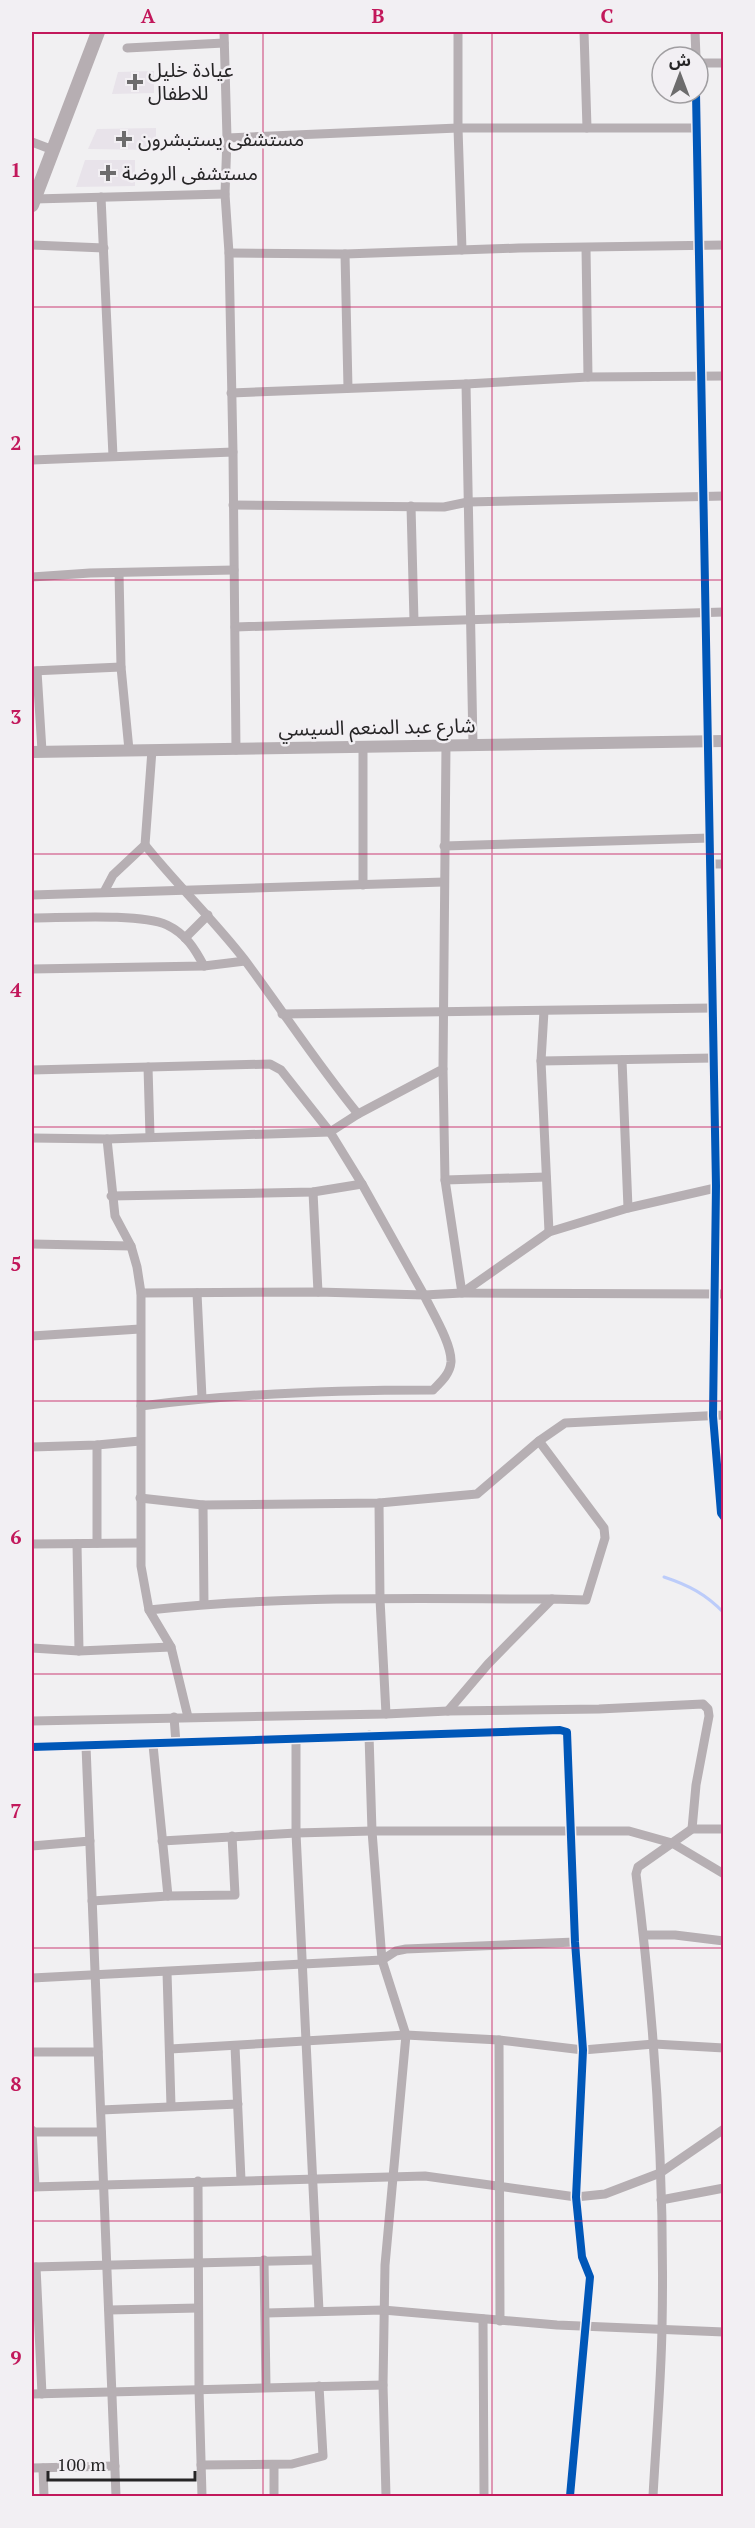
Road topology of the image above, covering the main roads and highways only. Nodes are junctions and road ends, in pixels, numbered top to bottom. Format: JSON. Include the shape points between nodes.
{"nodes":[{"id":1,"x":98,"y":32,"type":"edge"},
{"id":2,"x":33,"y":202,"type":"edge"}],
"edges":[{"from":1,"to":2,"type":"main road"}]}
